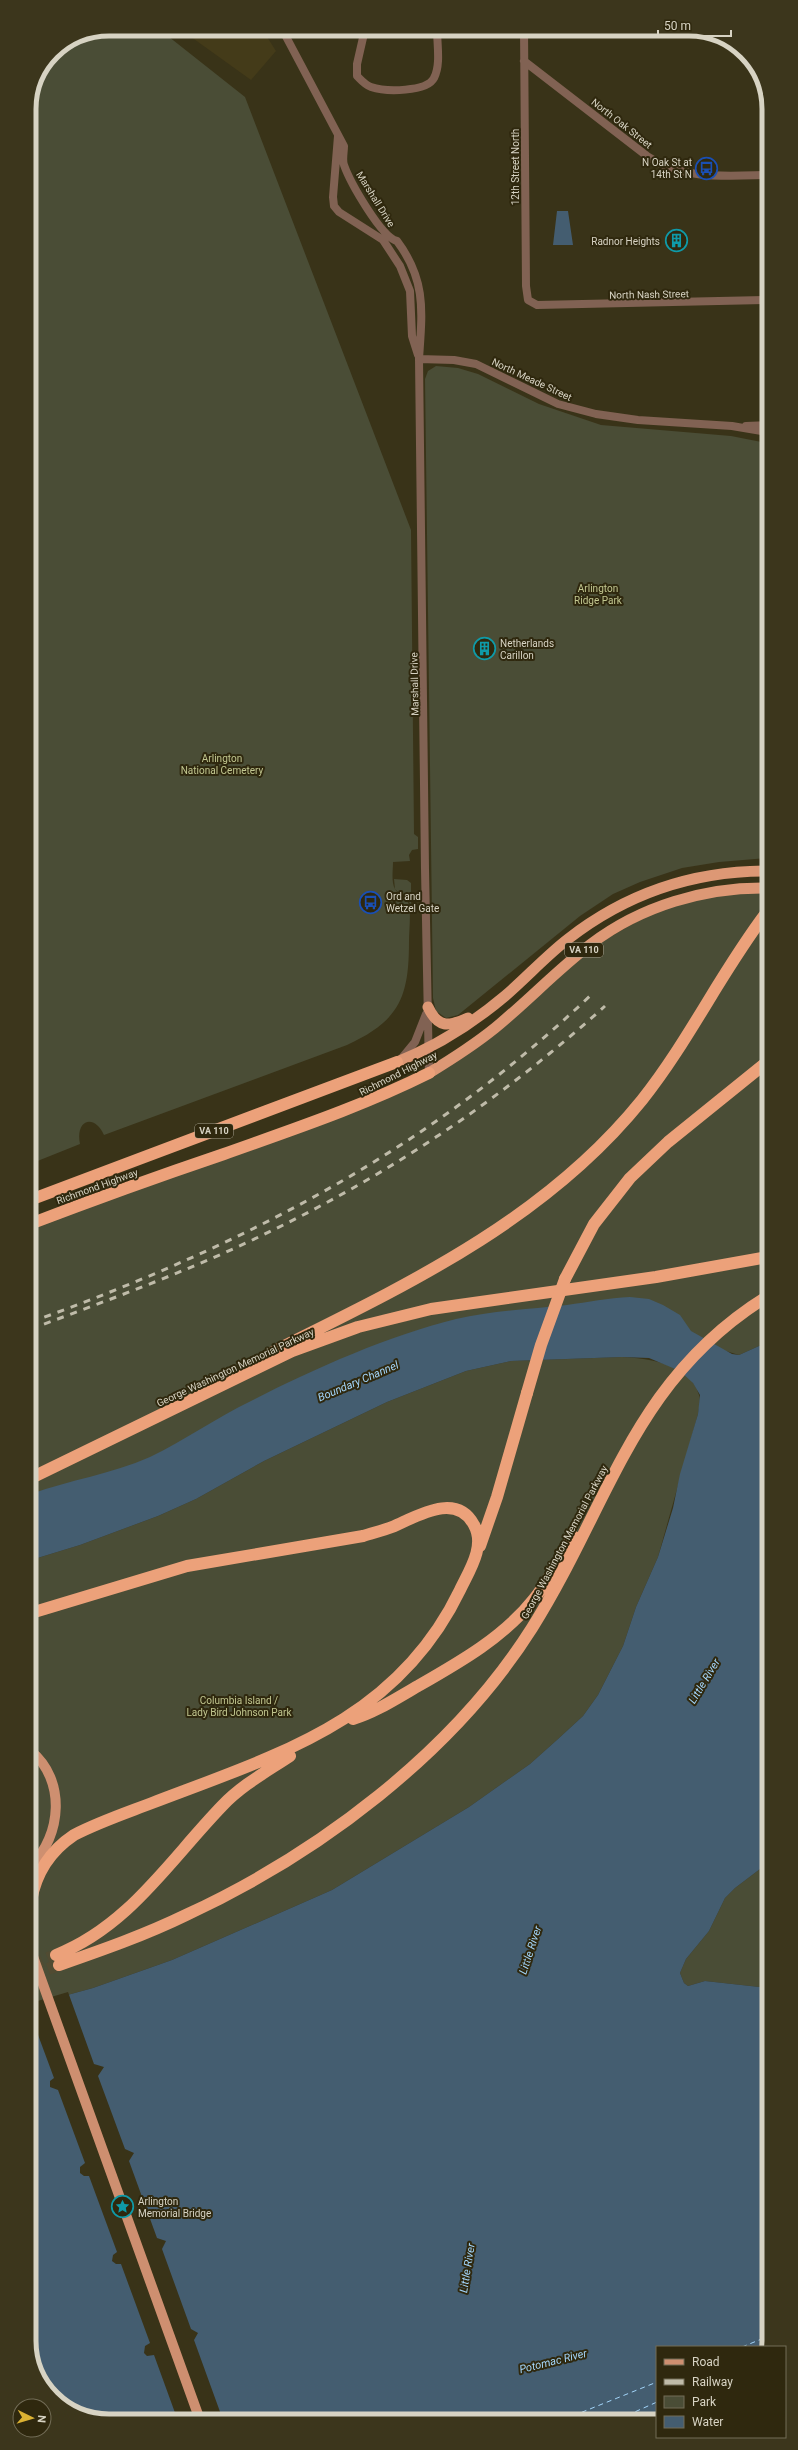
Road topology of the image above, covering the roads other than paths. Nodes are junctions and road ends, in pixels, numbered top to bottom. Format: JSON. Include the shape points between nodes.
{"nodes":[{"id":1,"x":286,"y":36,"type":"edge"},
{"id":2,"x":363,"y":36,"type":"edge"},
{"id":3,"x":437,"y":36,"type":"edge"},
{"id":4,"x":524,"y":36,"type":"edge"},
{"id":5,"x":524,"y":61,"type":"junction"},
{"id":6,"x":338,"y":135,"type":"junction"},
{"id":7,"x":762,"y":175,"type":"edge"},
{"id":8,"x":762,"y":300,"type":"edge"},
{"id":9,"x":531,"y":303,"type":"joint"},
{"id":10,"x":419,"y":360,"type":"junction"},
{"id":11,"x":762,"y":425,"type":"edge"},
{"id":12,"x":732,"y":426,"type":"junction"},
{"id":13,"x":762,"y":431,"type":"edge"},
{"id":14,"x":762,"y":871,"type":"edge"},
{"id":15,"x":762,"y":888,"type":"edge"},
{"id":16,"x":762,"y":919,"type":"edge"},
{"id":17,"x":428,"y":1007,"type":"junction"},
{"id":18,"x":488,"y":1009,"type":"junction"},
{"id":19,"x":429,"y":1048,"type":"junction"},
{"id":20,"x":397,"y":1062,"type":"junction"},
{"id":21,"x":762,"y":1067,"type":"edge"},
{"id":22,"x":430,"y":1073,"type":"junction"},
{"id":23,"x":36,"y":1198,"type":"edge"},
{"id":24,"x":36,"y":1222,"type":"edge"},
{"id":25,"x":762,"y":1258,"type":"edge"},
{"id":26,"x":762,"y":1300,"type":"edge"},
{"id":27,"x":238,"y":1377,"type":"junction"},
{"id":28,"x":36,"y":1476,"type":"edge"},
{"id":29,"x":611,"y":1477,"type":"junction"},
{"id":30,"x":474,"y":1558,"type":"junction"},
{"id":31,"x":36,"y":1611,"type":"edge"},
{"id":32,"x":338,"y":1724,"type":"junction"},
{"id":33,"x":314,"y":1737,"type":"junction"},
{"id":34,"x":36,"y":1756,"type":"edge"},
{"id":35,"x":97,"y":1824,"type":"junction"},
{"id":36,"x":45,"y":1850,"type":"junction"},
{"id":37,"x":36,"y":1860,"type":"edge"},
{"id":38,"x":36,"y":1882,"type":"edge"},
{"id":39,"x":36,"y":1965,"type":"edge"},
{"id":40,"x":198,"y":2414,"type":"edge"}],
"edges":[{"from":1,"to":6,"type":"street","name":"Marshall Drive"},
{"from":2,"to":3,"type":"street","via":[[357,64],[358,76],[371,87],[382,89],[422,88],[430,85],[438,69]]},
{"from":4,"to":5,"type":"street","name":"12th Street North"},
{"from":5,"to":7,"type":"street","name":"North Oak Street","via":[[647,156],[667,168],[694,174]]},
{"from":5,"to":9,"type":"street","name":"12th Street North","via":[[526,297]]},
{"from":6,"to":10,"type":"street","name":"Marshall Drive","via":[[344,146],[343,163],[349,176],[382,230],[397,241],[408,257],[420,286],[422,304]]},
{"from":6,"to":10,"type":"street","name":"Marshall Drive","via":[[334,206],[339,212],[383,240],[400,266],[410,291],[412,336]]},
{"from":8,"to":9,"type":"street","name":"North Nash Street","via":[[592,305]]},
{"from":10,"to":12,"type":"street","name":"North Meade Street","via":[[454,360],[476,364],[558,404],[596,414],[638,420]]},
{"from":10,"to":17,"type":"street","name":"Marshall Drive"},
{"from":11,"to":12,"type":"street","name":"North Meade Street"},
{"from":12,"to":13,"type":"street","name":"North Meade Street"},
{"from":14,"to":18,"type":"highway","name":"Richmond Highway","number":"VA 110","via":[[724,872],[690,878],[622,903],[567,940]]},
{"from":15,"to":22,"type":"highway","name":"Richmond Highway","number":"VA 110","via":[[688,898],[631,919],[591,944],[494,1028]]},
{"from":16,"to":27,"type":"highway","via":[[734,957],[653,1086],[612,1135],[566,1178],[509,1223],[463,1253],[278,1349]]},
{"from":17,"to":18,"type":"highway","via":[[434,1019],[448,1025]]},
{"from":17,"to":19,"type":"street","name":"Marshall Drive"},
{"from":17,"to":20,"type":"street","name":"Marshall Drive","via":[[416,1042]]},
{"from":18,"to":19,"type":"highway","name":"Richmond Highway","number":"VA 110"},
{"from":19,"to":20,"type":"highway","name":"Richmond Highway","number":"VA 110"},
{"from":19,"to":22,"type":"street","name":"Marshall Drive"},
{"from":20,"to":23,"type":"highway","name":"Richmond Highway","number":"VA 110"},
{"from":21,"to":30,"type":"highway","bridge":true,"via":[[668,1142],[630,1178],[594,1224],[565,1279],[543,1339],[496,1503],[486,1534]]},
{"from":22,"to":24,"type":"highway","name":"Richmond Highway","number":"VA 110","via":[[343,1112]]},
{"from":25,"to":27,"type":"highway","name":"George Washington Memorial Parkway","via":[[656,1278],[485,1300],[407,1314],[336,1334]]},
{"from":26,"to":29,"type":"highway","name":"George Washington Memorial Parkway","via":[[712,1336],[675,1375],[646,1415]]},
{"from":27,"to":28,"type":"highway","name":"George Washington Memorial Parkway"},
{"from":29,"to":32,"type":"highway","via":[[543,1587],[506,1628],[480,1649],[430,1679],[368,1714]]},
{"from":29,"to":33,"type":"highway","name":"George Washington Memorial Parkway","via":[[554,1589],[520,1645],[468,1710],[407,1770],[350,1817],[256,1879],[146,1933],[58,1960],[132,1907],[222,1806],[253,1779],[289,1757]]},
{"from":30,"to":31,"type":"highway","via":[[479,1541],[474,1523],[457,1510],[438,1508],[370,1534],[187,1566]]},
{"from":30,"to":32,"type":"highway","via":[[450,1610],[424,1648],[393,1682],[369,1703]]},
{"from":32,"to":33,"type":"highway"},
{"from":33,"to":35,"type":"highway","via":[[252,1765]]},
{"from":34,"to":36,"type":"main road","via":[[49,1771],[55,1788],[54,1823]]},
{"from":35,"to":36,"type":"highway","via":[[74,1828]]},
{"from":35,"to":38,"type":"highway","via":[[74,1834],[51,1854]]},
{"from":36,"to":37,"type":"main road"},
{"from":39,"to":40,"type":"main road","bridge":true}]}
